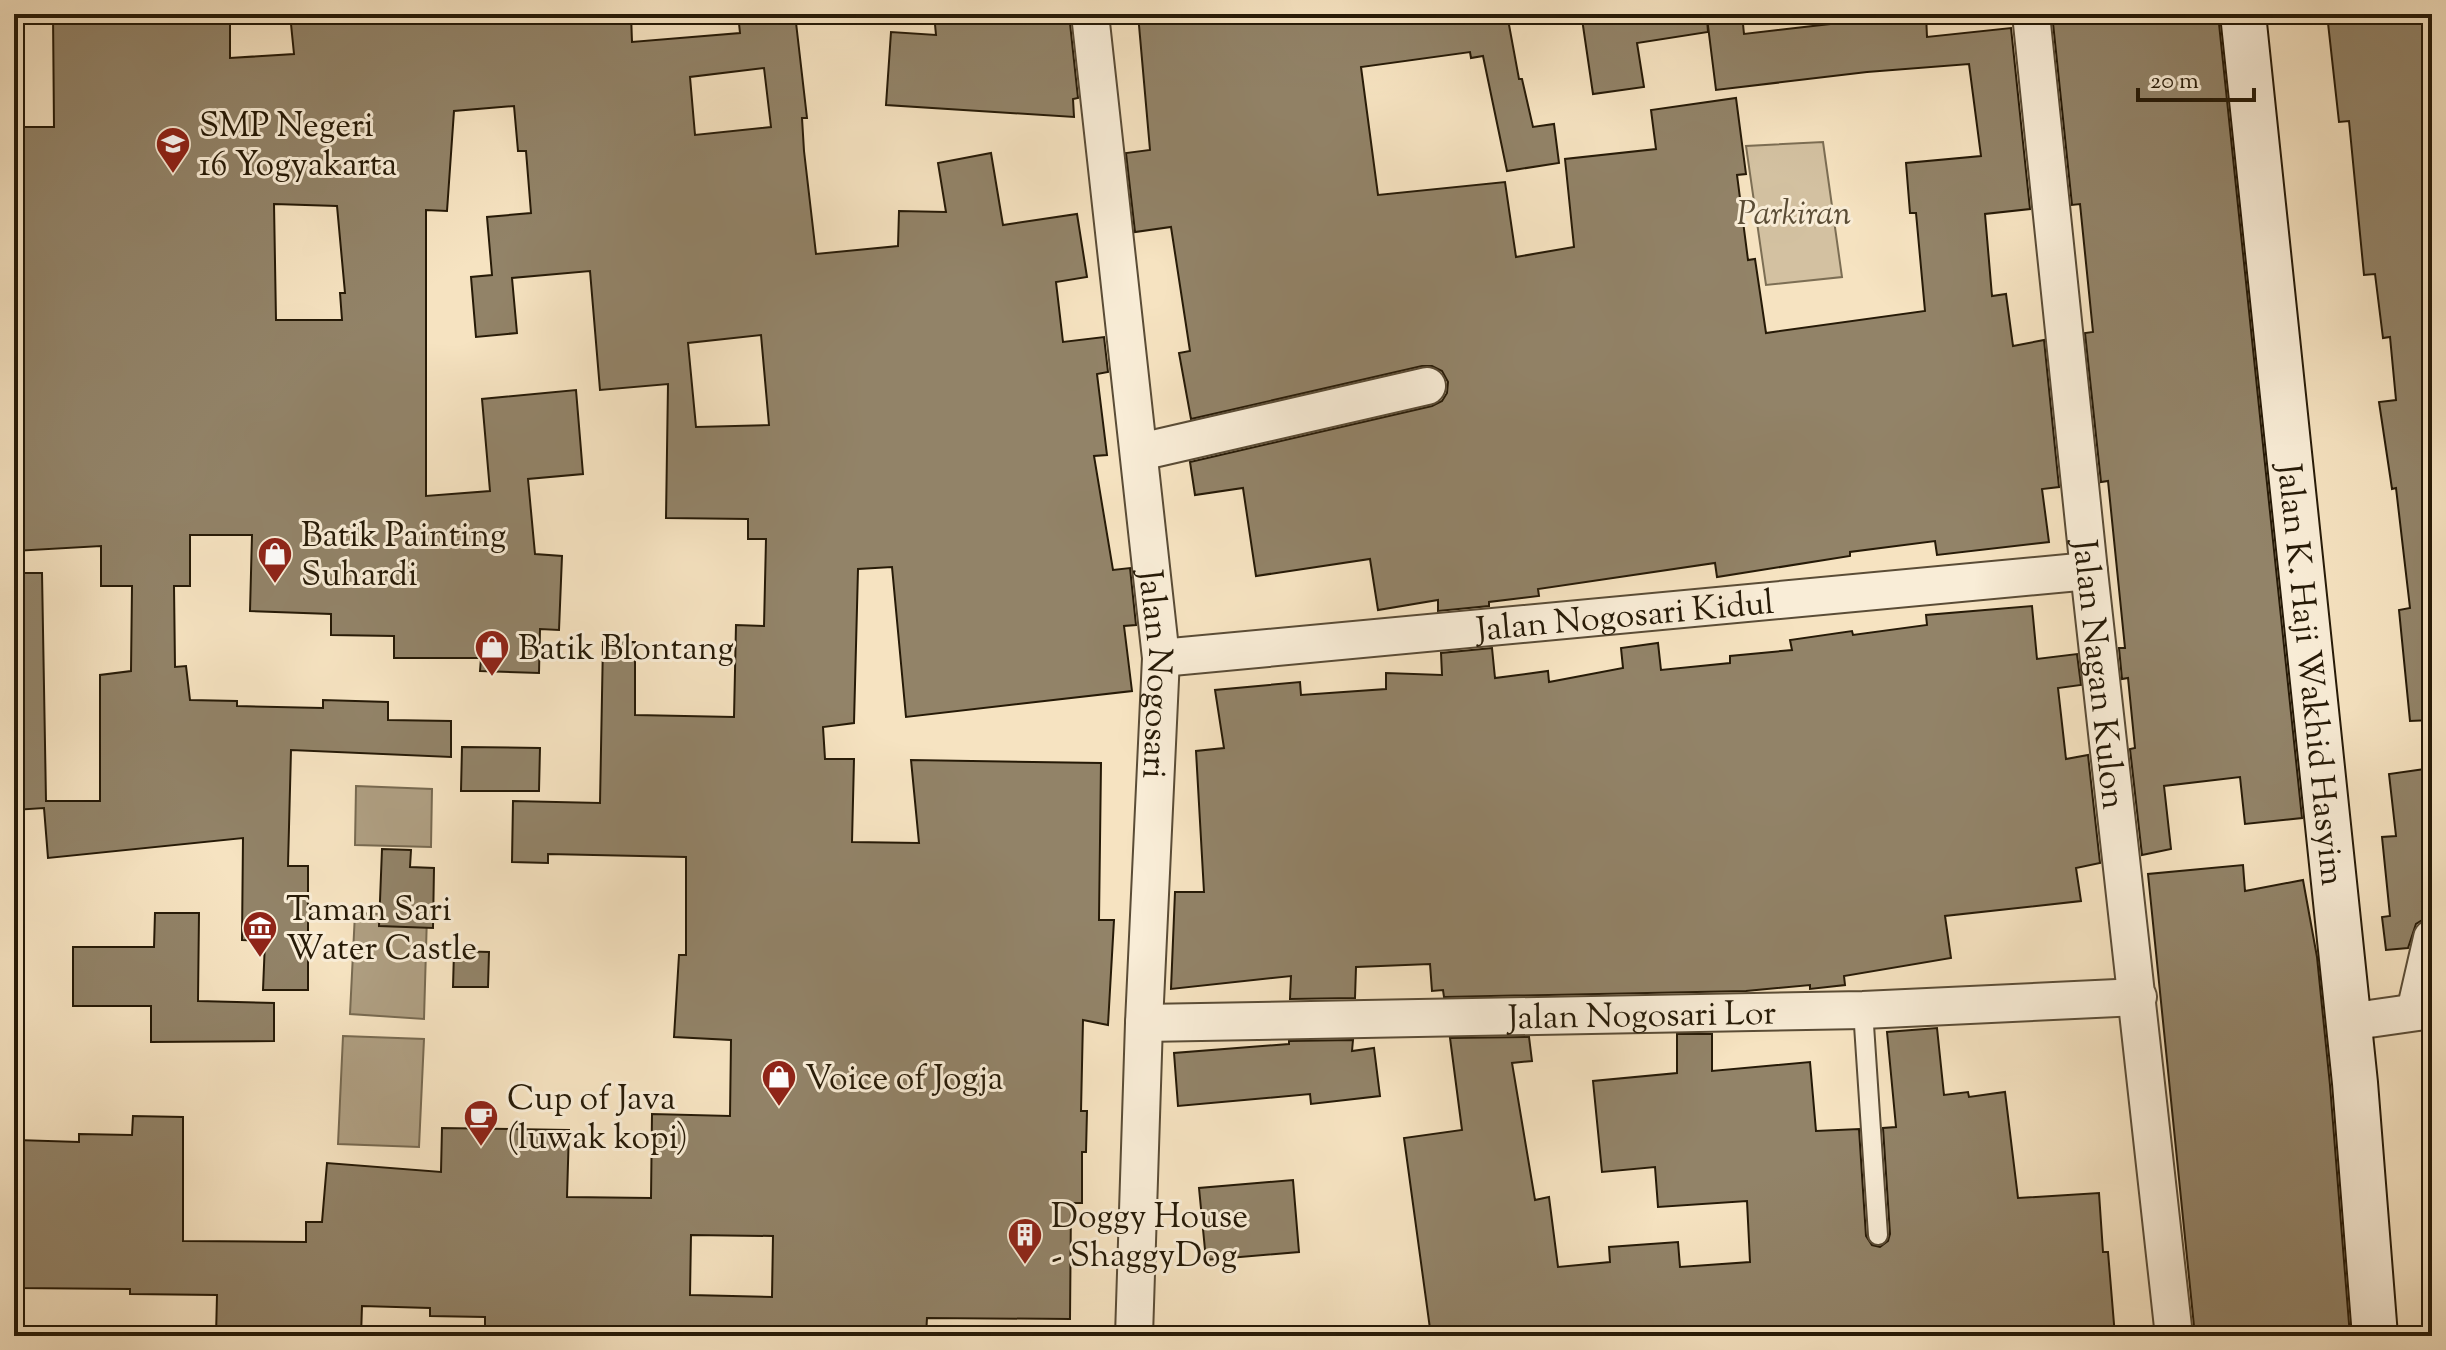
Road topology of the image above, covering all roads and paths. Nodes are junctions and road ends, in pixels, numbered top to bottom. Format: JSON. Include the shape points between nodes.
{"nodes":[{"id":1,"x":1090,"y":14,"type":"edge"},
{"id":2,"x":2031,"y":14,"type":"edge"},
{"id":3,"x":2243,"y":14,"type":"edge"},
{"id":4,"x":1427,"y":386,"type":"dead end"},
{"id":5,"x":1140,"y":452,"type":"junction"},
{"id":6,"x":2089,"y":571,"type":"junction"},
{"id":7,"x":1161,"y":658,"type":"junction"},
{"id":8,"x":2432,"y":938,"type":"edge"},
{"id":9,"x":2138,"y":997,"type":"junction"},
{"id":10,"x":1863,"y":1010,"type":"junction"},
{"id":11,"x":2424,"y":1011,"type":"edge"},
{"id":12,"x":2348,"y":1022,"type":"junction"},
{"id":13,"x":1144,"y":1023,"type":"junction"},
{"id":14,"x":1878,"y":1235,"type":"dead end"},
{"id":15,"x":1134,"y":1336,"type":"edge"},
{"id":16,"x":2174,"y":1336,"type":"edge"},
{"id":17,"x":2375,"y":1336,"type":"edge"}],
"edges":[{"from":1,"to":5,"type":"street","name":"Jalan Nogosari"},
{"from":2,"to":6,"type":"street","name":"Jalan Nagan Kulon"},
{"from":3,"to":12,"type":"main road","name":"Jalan K. Haji Wakhid Hasyim"},
{"from":4,"to":5,"type":"street"},
{"from":5,"to":7,"type":"street","name":"Jalan Nogosari"},
{"from":6,"to":7,"type":"street","name":"Jalan Nogosari Kidul"},
{"from":6,"to":9,"type":"street","name":"Jalan Nagan Kulon"},
{"from":7,"to":13,"type":"street","name":"Jalan Nogosari"},
{"from":8,"to":11,"type":"street"},
{"from":9,"to":10,"type":"street","name":"Jalan Nogosari Lor"},
{"from":9,"to":16,"type":"street","name":"Jalan Nagan Kulon"},
{"from":10,"to":13,"type":"street","name":"Jalan Nogosari Lor"},
{"from":10,"to":14,"type":"lane"},
{"from":11,"to":12,"type":"street"},
{"from":12,"to":17,"type":"main road","name":"Jalan K. Haji Wakhid Hasyim"},
{"from":13,"to":15,"type":"street","name":"Jalan Nogosari"}]}
